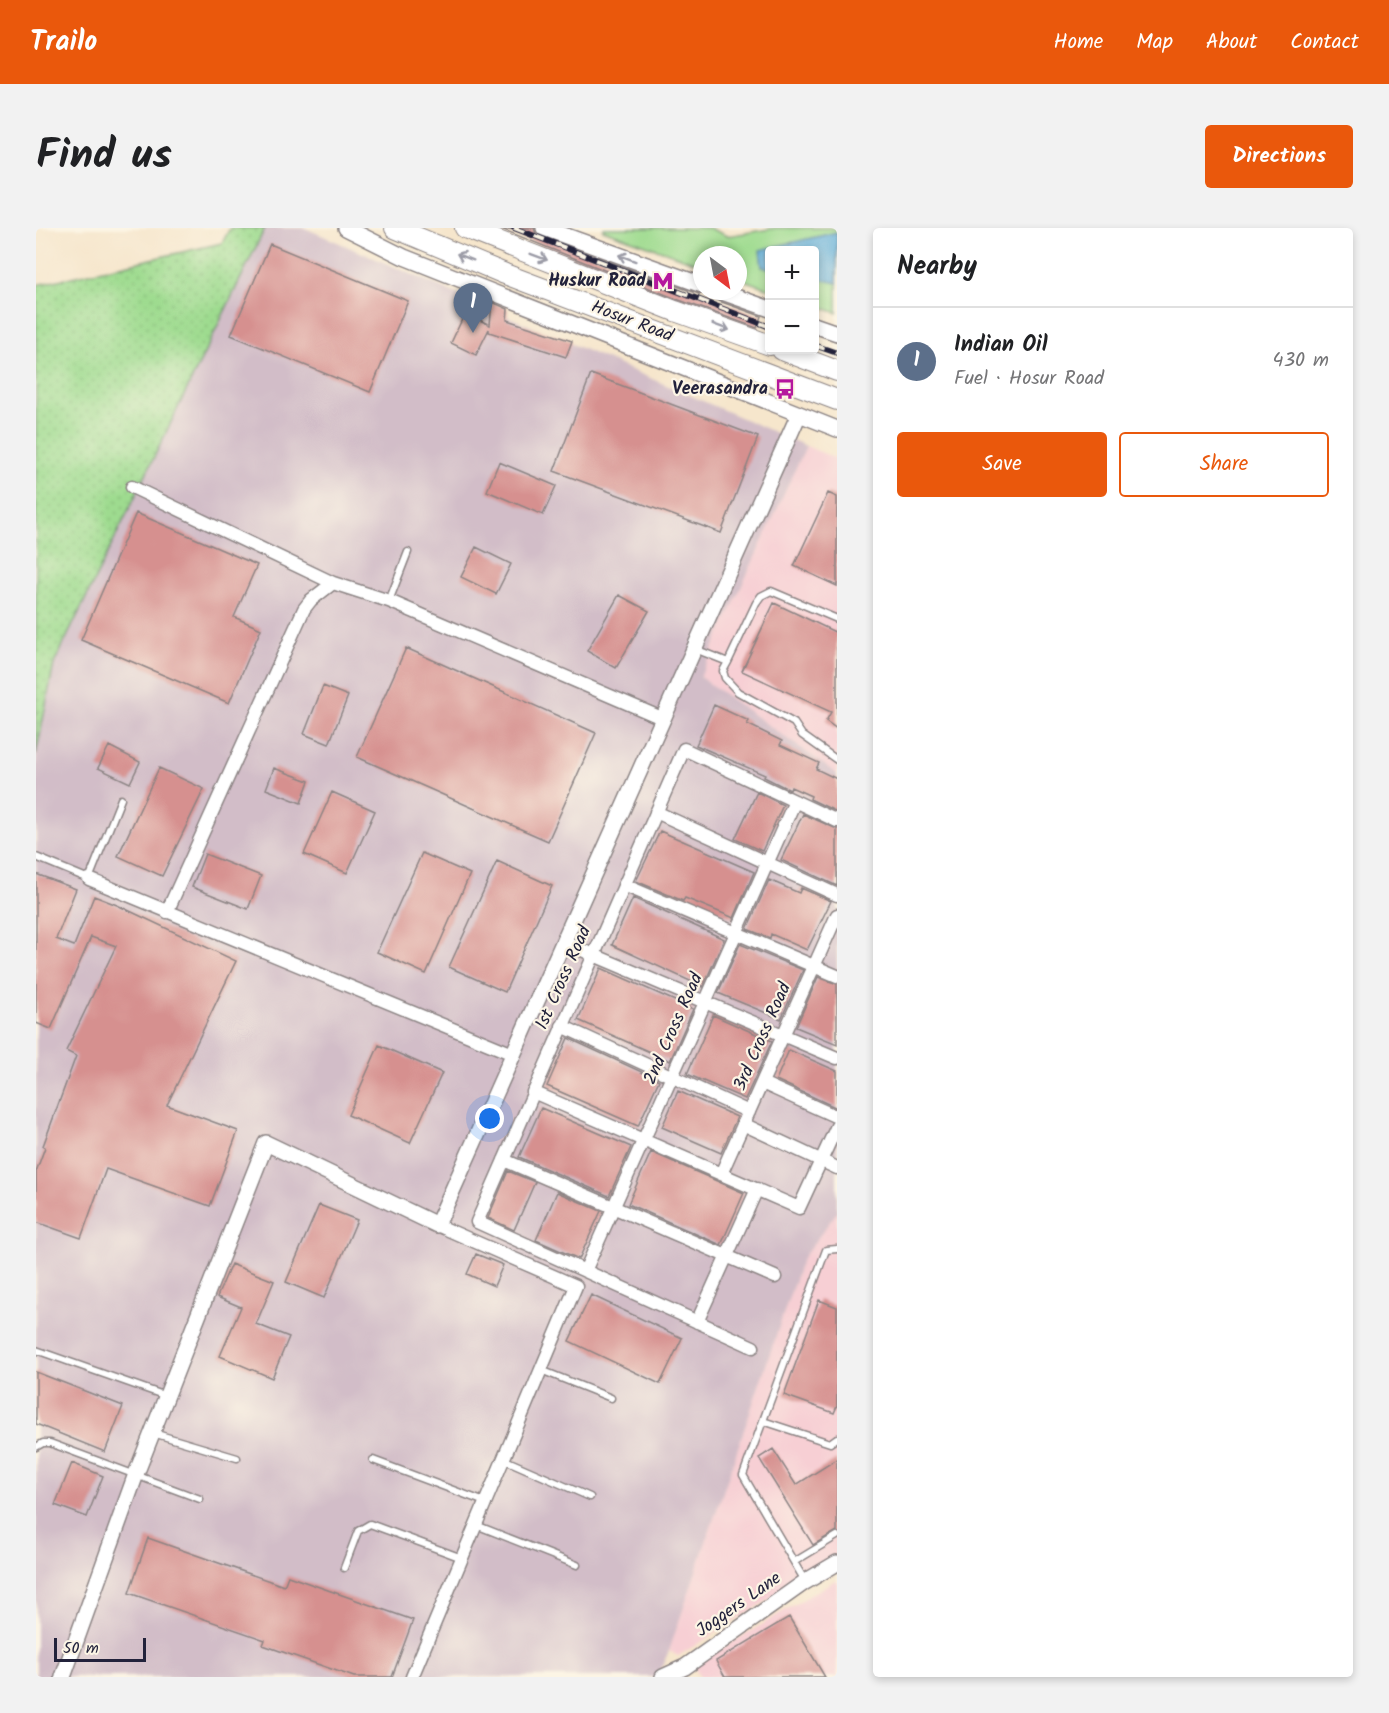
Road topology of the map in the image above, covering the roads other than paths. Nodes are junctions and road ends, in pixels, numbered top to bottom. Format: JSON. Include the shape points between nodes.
{"nodes":[{"id":1,"x":346,"y":228,"type":"edge"},
{"id":2,"x":395,"y":228,"type":"edge"},
{"id":3,"x":465,"y":228,"type":"edge"},
{"id":4,"x":544,"y":228,"type":"edge"},
{"id":5,"x":565,"y":232,"type":"edge"},
{"id":6,"x":693,"y":282,"type":"edge"},
{"id":7,"x":744,"y":300,"type":"edge"},
{"id":8,"x":765,"y":307,"type":"edge"},
{"id":9,"x":819,"y":327,"type":"edge"},
{"id":10,"x":837,"y":333,"type":"edge"},
{"id":11,"x":765,"y":343,"type":"edge"},
{"id":12,"x":793,"y":354,"type":"edge"},
{"id":13,"x":828,"y":367,"type":"edge"},
{"id":14,"x":808,"y":388,"type":"junction"},
{"id":15,"x":837,"y":400,"type":"edge"},
{"id":16,"x":799,"y":414,"type":"junction"},
{"id":17,"x":837,"y":429,"type":"edge"},
{"id":18,"x":132,"y":487,"type":"dead end"},
{"id":19,"x":408,"y":552,"type":"dead end"},
{"id":20,"x":333,"y":583,"type":"junction"},
{"id":21,"x":390,"y":601,"type":"junction"},
{"id":22,"x":837,"y":619,"type":"edge"},
{"id":23,"x":695,"y":649,"type":"junction"},
{"id":24,"x":728,"y":662,"type":"junction"},
{"id":25,"x":664,"y":719,"type":"junction"},
{"id":26,"x":837,"y":760,"type":"edge"},
{"id":27,"x":121,"y":799,"type":"dead end"},
{"id":28,"x":795,"y":801,"type":"junction"},
{"id":29,"x":656,"y":812,"type":"junction"},
{"id":30,"x":837,"y":821,"type":"edge"},
{"id":31,"x":36,"y":857,"type":"edge"},
{"id":32,"x":767,"y":863,"type":"junction"},
{"id":33,"x":89,"y":879,"type":"junction"},
{"id":34,"x":624,"y":885,"type":"junction"},
{"id":35,"x":837,"y":896,"type":"edge"},
{"id":36,"x":167,"y":912,"type":"junction"},
{"id":37,"x":837,"y":915,"type":"edge"},
{"id":38,"x":736,"y":933,"type":"junction"},
{"id":39,"x":562,"y":942,"type":"junction"},
{"id":40,"x":594,"y":955,"type":"junction"},
{"id":41,"x":814,"y":966,"type":"junction"},
{"id":42,"x":837,"y":976,"type":"edge"},
{"id":43,"x":705,"y":1002,"type":"junction"},
{"id":44,"x":562,"y":1026,"type":"junction"},
{"id":45,"x":783,"y":1035,"type":"junction"},
{"id":46,"x":513,"y":1054,"type":"junction"},
{"id":47,"x":837,"y":1058,"type":"edge"},
{"id":48,"x":672,"y":1077,"type":"junction"},
{"id":49,"x":762,"y":1083,"type":"junction"},
{"id":50,"x":533,"y":1092,"type":"junction"},
{"id":51,"x":749,"y":1112,"type":"junction"},
{"id":52,"x":837,"y":1118,"type":"edge"},
{"id":53,"x":743,"y":1124,"type":"junction"},
{"id":54,"x":837,"y":1126,"type":"edge"},
{"id":55,"x":644,"y":1140,"type":"junction"},
{"id":56,"x":504,"y":1160,"type":"junction"},
{"id":57,"x":821,"y":1161,"type":"junction"},
{"id":58,"x":837,"y":1168,"type":"edge"},
{"id":59,"x":721,"y":1174,"type":"junction"},
{"id":60,"x":757,"y":1189,"type":"junction"},
{"id":61,"x":614,"y":1207,"type":"junction"},
{"id":62,"x":437,"y":1226,"type":"junction"},
{"id":63,"x":837,"y":1249,"type":"edge"},
{"id":64,"x":727,"y":1256,"type":"junction"},
{"id":65,"x":585,"y":1271,"type":"junction"},
{"id":66,"x":775,"y":1277,"type":"dead end"},
{"id":67,"x":697,"y":1322,"type":"junction"},
{"id":68,"x":753,"y":1347,"type":"dead end"},
{"id":69,"x":36,"y":1350,"type":"edge"},
{"id":70,"x":540,"y":1370,"type":"junction"},
{"id":71,"x":167,"y":1396,"type":"junction"},
{"id":72,"x":611,"y":1398,"type":"dead end"},
{"id":73,"x":763,"y":1421,"type":"junction"},
{"id":74,"x":153,"y":1432,"type":"junction"},
{"id":75,"x":837,"y":1438,"type":"edge"},
{"id":76,"x":36,"y":1447,"type":"edge"},
{"id":77,"x":237,"y":1458,"type":"dead end"},
{"id":78,"x":503,"y":1459,"type":"junction"},
{"id":79,"x":373,"y":1460,"type":"dead end"},
{"id":80,"x":136,"y":1474,"type":"junction"},
{"id":81,"x":590,"y":1497,"type":"dead end"},
{"id":82,"x":200,"y":1499,"type":"dead end"},
{"id":83,"x":485,"y":1502,"type":"junction"},
{"id":84,"x":476,"y":1525,"type":"junction"},
{"id":85,"x":837,"y":1536,"type":"edge"},
{"id":86,"x":462,"y":1558,"type":"junction"},
{"id":87,"x":794,"y":1562,"type":"junction"},
{"id":88,"x":837,"y":1563,"type":"edge"},
{"id":89,"x":577,"y":1565,"type":"dead end"},
{"id":90,"x":344,"y":1568,"type":"dead end"},
{"id":91,"x":805,"y":1582,"type":"junction"},
{"id":92,"x":688,"y":1672,"type":"edge"},
{"id":93,"x":63,"y":1677,"type":"edge"},
{"id":94,"x":412,"y":1677,"type":"edge"},
{"id":95,"x":663,"y":1677,"type":"edge"}],
"edges":[{"from":1,"to":16,"type":"street","via":[[414,261]]},
{"from":14,"to":2,"type":"highway","name":"Hosur Road","one_way":true},
{"from":3,"to":11,"type":"highway","name":"Hosur Road","one_way":true},
{"from":4,"to":5,"type":"street"},
{"from":6,"to":5,"type":"street","one_way":true},
{"from":7,"to":8,"type":"street"},
{"from":9,"to":10,"type":"street"},
{"from":12,"to":13,"type":"highway"},
{"from":13,"to":14,"type":"highway"},
{"from":14,"to":15,"type":"highway","name":"Hosur Road"},
{"from":16,"to":17,"type":"street"},
{"from":16,"to":23,"type":"street"},
{"from":18,"to":20,"type":"street"},
{"from":19,"to":21,"type":"lane"},
{"from":20,"to":21,"type":"street"},
{"from":20,"to":36,"type":"street","via":[[304,609]]},
{"from":21,"to":25,"type":"street"},
{"from":22,"to":24,"type":"lane","via":[[771,591],[756,603]]},
{"from":23,"to":24,"type":"lane"},
{"from":23,"to":25,"type":"street"},
{"from":24,"to":26,"type":"lane","via":[[723,672],[725,678],[738,692],[794,723],[802,735]]},
{"from":25,"to":39,"type":"street"},
{"from":27,"to":33,"type":"lane"},
{"from":28,"to":29,"type":"street","name":"1st Cross Road","via":[[684,749]]},
{"from":28,"to":30,"type":"street"},
{"from":28,"to":32,"type":"street","name":"2nd Cross Road"},
{"from":29,"to":32,"type":"street"},
{"from":29,"to":34,"type":"street","name":"1st Cross Road"},
{"from":31,"to":33,"type":"lane"},
{"from":32,"to":35,"type":"street"},
{"from":32,"to":38,"type":"street","name":"2nd Cross Road"},
{"from":33,"to":36,"type":"street"},
{"from":34,"to":38,"type":"street"},
{"from":34,"to":40,"type":"street","name":"1st Cross Road"},
{"from":36,"to":46,"type":"street"},
{"from":37,"to":41,"type":"street","name":"3rd Cross Road"},
{"from":38,"to":41,"type":"street"},
{"from":38,"to":43,"type":"street","name":"2nd Cross Road"},
{"from":39,"to":40,"type":"street"},
{"from":39,"to":46,"type":"street"},
{"from":40,"to":43,"type":"street"},
{"from":40,"to":44,"type":"street","name":"1st Cross Road"},
{"from":41,"to":42,"type":"street"},
{"from":41,"to":45,"type":"street","name":"3rd Cross Road"},
{"from":43,"to":45,"type":"street"},
{"from":43,"to":48,"type":"street","name":"2nd Cross Road"},
{"from":44,"to":48,"type":"street"},
{"from":44,"to":50,"type":"street","name":"1st Cross Road"},
{"from":45,"to":47,"type":"street"},
{"from":45,"to":49,"type":"street","name":"3rd Cross Road"},
{"from":46,"to":62,"type":"street"},
{"from":48,"to":51,"type":"street"},
{"from":48,"to":55,"type":"street","name":"2nd Cross Road"},
{"from":49,"to":51,"type":"street","name":"3rd Cross Road"},
{"from":49,"to":52,"type":"street"},
{"from":50,"to":55,"type":"street"},
{"from":50,"to":56,"type":"street","name":"1st Cross Road"},
{"from":51,"to":53,"type":"street","name":"3rd Cross Road"},
{"from":53,"to":57,"type":"street"},
{"from":53,"to":59,"type":"street","name":"3rd Cross Road"},
{"from":54,"to":57,"type":"street"},
{"from":55,"to":59,"type":"street"},
{"from":55,"to":61,"type":"street","name":"2nd Cross Road"},
{"from":56,"to":61,"type":"street"},
{"from":56,"to":65,"type":"street","name":"1st Cross Road","via":[[477,1222]]},
{"from":57,"to":58,"type":"street"},
{"from":57,"to":60,"type":"street","via":[[799,1208]]},
{"from":59,"to":60,"type":"street"},
{"from":60,"to":64,"type":"street"},
{"from":61,"to":64,"type":"street"},
{"from":61,"to":65,"type":"street","name":"2nd Cross Road"},
{"from":62,"to":70,"type":"street","via":[[576,1286]]},
{"from":62,"to":71,"type":"street","via":[[266,1143]]},
{"from":63,"to":73,"type":"lane","via":[[826,1250]]},
{"from":64,"to":66,"type":"street"},
{"from":64,"to":67,"type":"street"},
{"from":65,"to":67,"type":"street"},
{"from":67,"to":68,"type":"street"},
{"from":69,"to":71,"type":"lane"},
{"from":70,"to":72,"type":"lane"},
{"from":70,"to":78,"type":"street"},
{"from":71,"to":74,"type":"street"},
{"from":73,"to":75,"type":"lane","via":[[830,1443]]},
{"from":73,"to":87,"type":"lane","via":[[744,1475]]},
{"from":74,"to":77,"type":"lane"},
{"from":74,"to":80,"type":"street"},
{"from":76,"to":80,"type":"lane","via":[[50,1443]]},
{"from":78,"to":81,"type":"lane"},
{"from":78,"to":83,"type":"street"},
{"from":79,"to":83,"type":"lane"},
{"from":80,"to":82,"type":"lane"},
{"from":80,"to":93,"type":"street"},
{"from":83,"to":84,"type":"street"},
{"from":84,"to":86,"type":"street"},
{"from":84,"to":89,"type":"lane"},
{"from":85,"to":87,"type":"lane"},
{"from":86,"to":90,"type":"lane","via":[[370,1524],[358,1531]]},
{"from":86,"to":94,"type":"street"},
{"from":87,"to":91,"type":"lane"},
{"from":88,"to":91,"type":"street","name":"Joggers Lane"},
{"from":91,"to":92,"type":"street","name":"Joggers Lane"},
{"from":92,"to":95,"type":"street","name":"Joggers Lane"}]}
